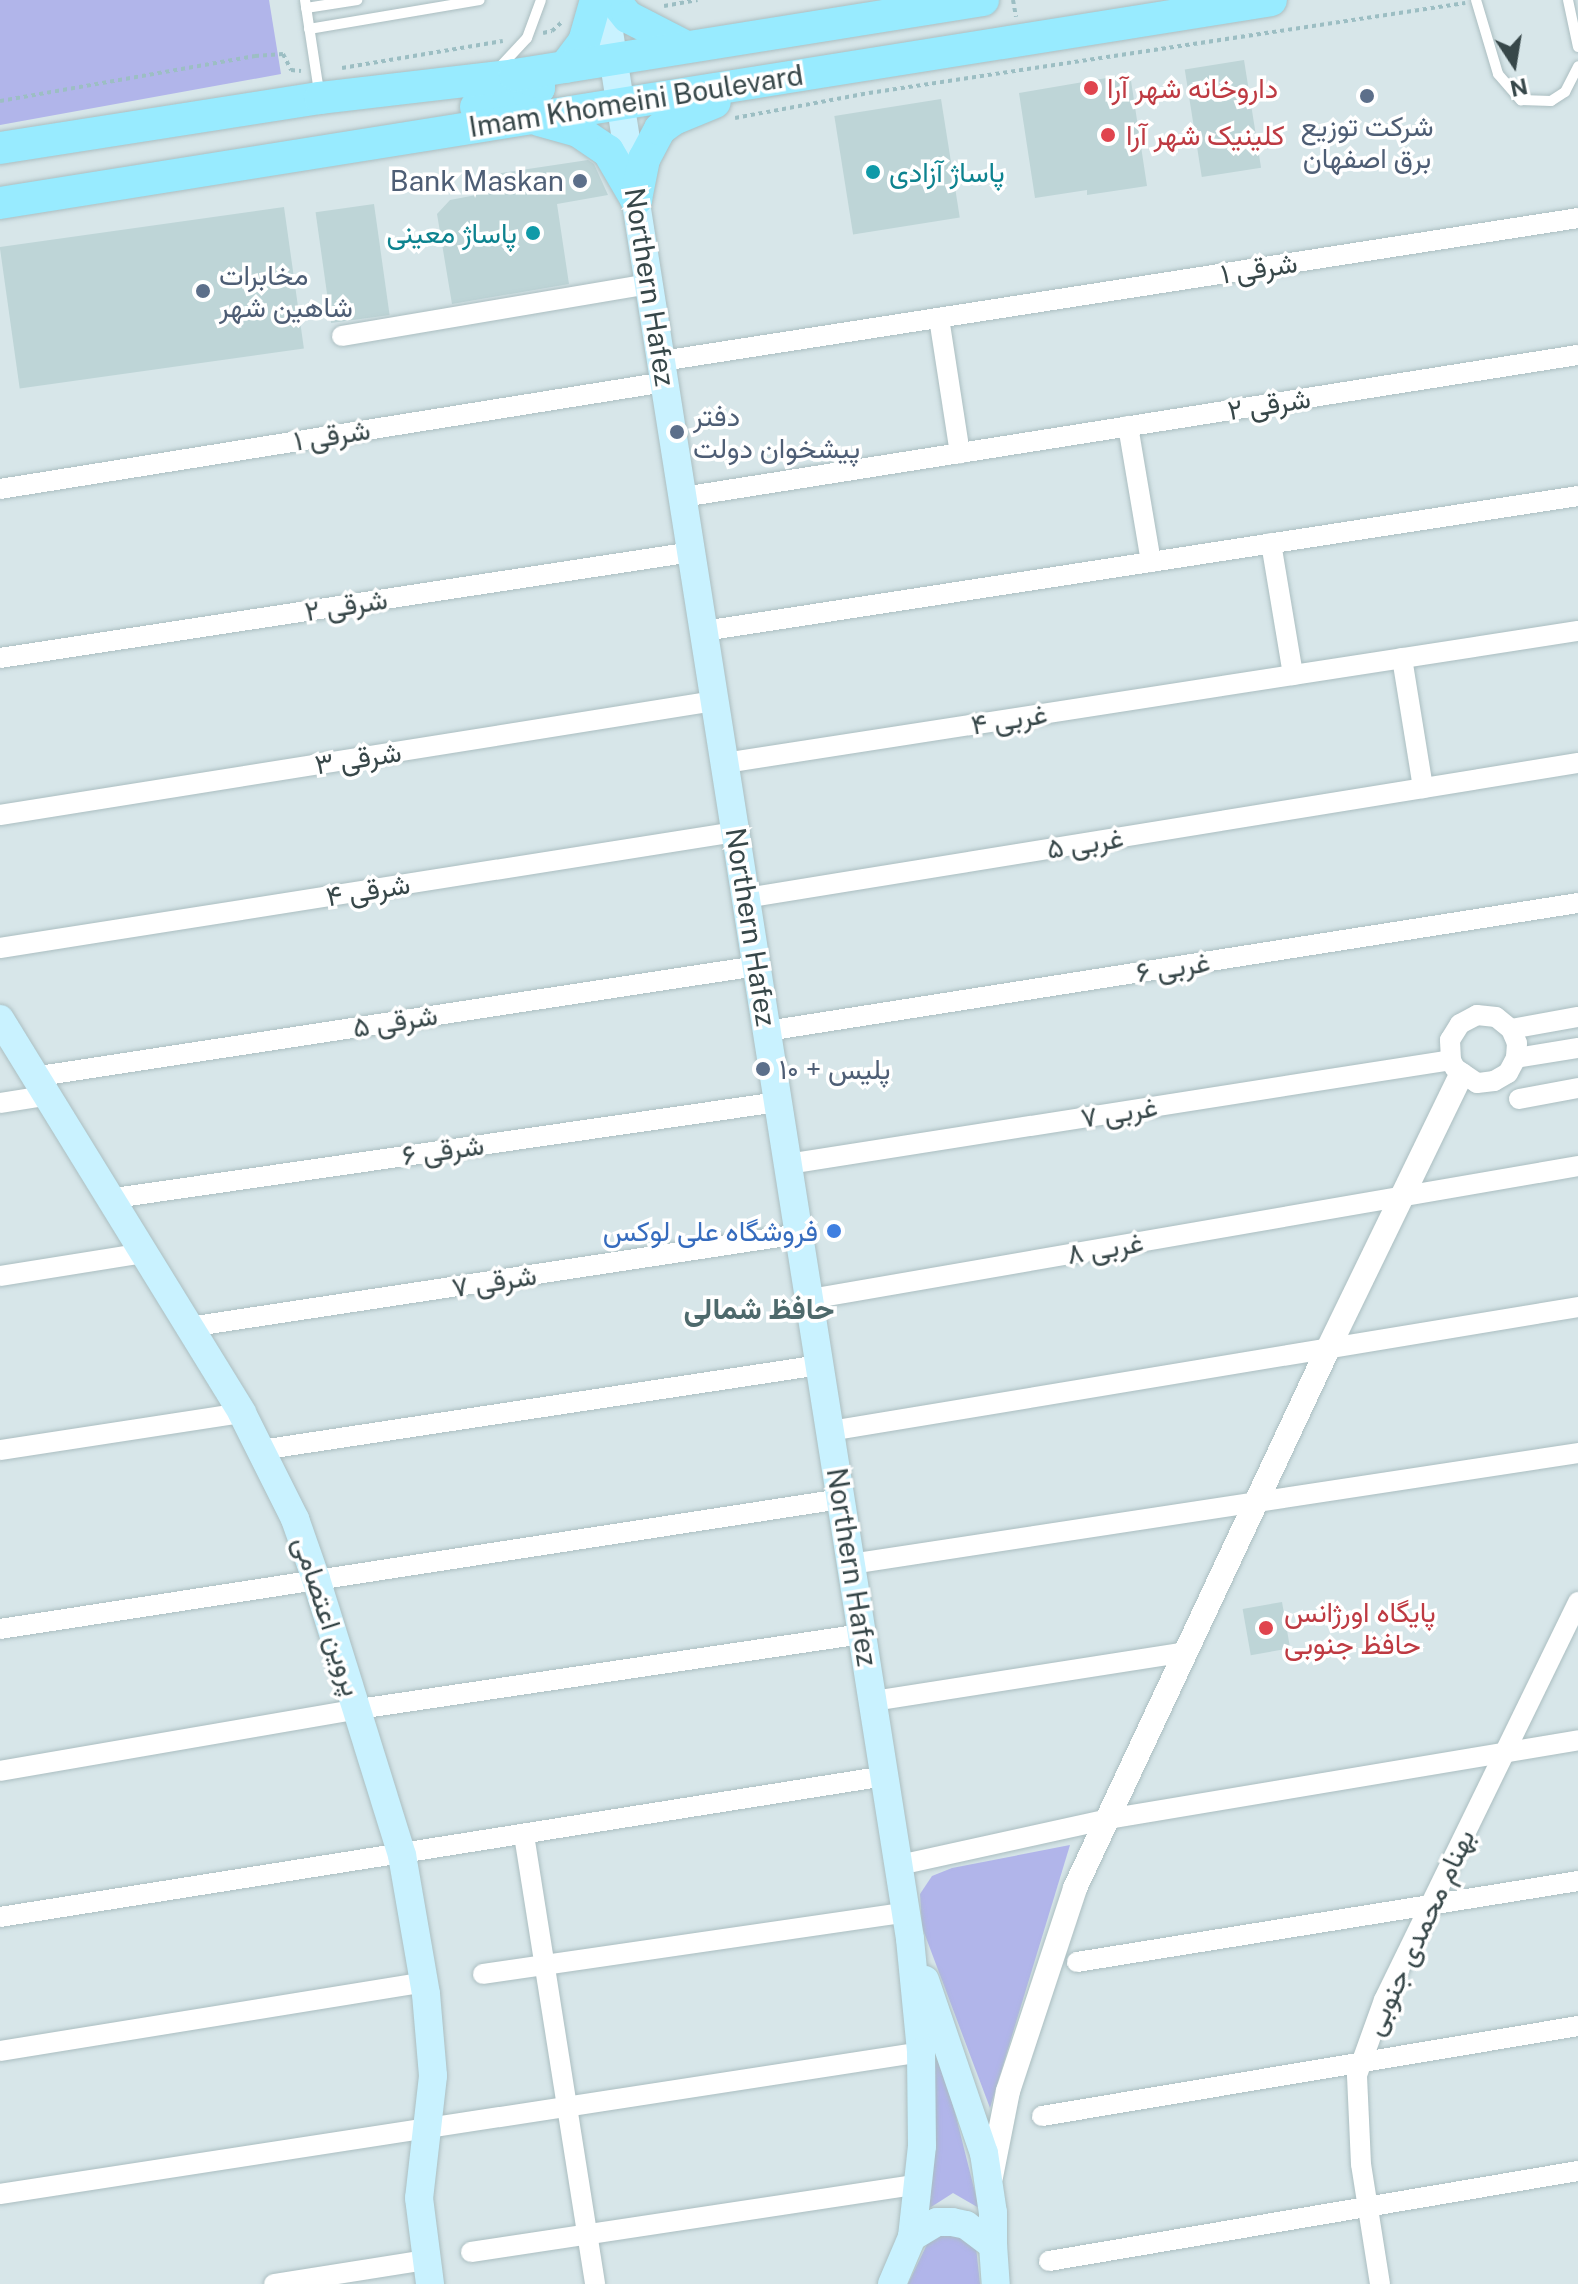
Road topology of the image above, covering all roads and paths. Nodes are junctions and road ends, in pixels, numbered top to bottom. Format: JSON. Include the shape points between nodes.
{"nodes":[{"id":1,"x":357,"y":0,"type":"edge"},
{"id":2,"x":480,"y":0,"type":"edge"},
{"id":3,"x":541,"y":0,"type":"edge"},
{"id":4,"x":596,"y":0,"type":"edge"},
{"id":5,"x":604,"y":0,"type":"edge"},
{"id":6,"x":614,"y":0,"type":"edge"},
{"id":7,"x":697,"y":0,"type":"edge"},
{"id":8,"x":983,"y":0,"type":"edge"},
{"id":9,"x":1175,"y":0,"type":"edge"},
{"id":10,"x":1271,"y":0,"type":"edge"},
{"id":11,"x":1476,"y":0,"type":"edge"},
{"id":12,"x":1568,"y":0,"type":"edge"},
{"id":13,"x":306,"y":4,"type":"edge"},
{"id":14,"x":659,"y":7,"type":"dead end"},
{"id":15,"x":567,"y":16,"type":"dead end"},
{"id":16,"x":1141,"y":21,"type":"junction"},
{"id":17,"x":309,"y":29,"type":"junction"},
{"id":18,"x":527,"y":38,"type":"junction"},
{"id":19,"x":686,"y":47,"type":"junction"},
{"id":20,"x":1578,"y":47,"type":"edge"},
{"id":21,"x":614,"y":59,"type":"junction"},
{"id":22,"x":1578,"y":66,"type":"edge"},
{"id":23,"x":565,"y":67,"type":"junction"},
{"id":24,"x":502,"y":77,"type":"junction"},
{"id":25,"x":780,"y":78,"type":"junction"},
{"id":26,"x":318,"y":85,"type":"junction"},
{"id":27,"x":0,"y":101,"type":"edge"},
{"id":28,"x":621,"y":104,"type":"junction"},
{"id":29,"x":530,"y":118,"type":"junction"},
{"id":30,"x":730,"y":119,"type":"dead end"},
{"id":31,"x":111,"y":130,"type":"junction"},
{"id":32,"x":421,"y":134,"type":"junction"},
{"id":33,"x":0,"y":148,"type":"edge"},
{"id":34,"x":168,"y":176,"type":"junction"},
{"id":35,"x":636,"y":199,"type":"junction"},
{"id":36,"x":0,"y":203,"type":"edge"},
{"id":37,"x":1578,"y":218,"type":"edge"},
{"id":38,"x":649,"y":284,"type":"junction"},
{"id":39,"x":939,"y":318,"type":"junction"},
{"id":40,"x":342,"y":336,"type":"dead end"},
{"id":41,"x":1578,"y":355,"type":"edge"},
{"id":42,"x":663,"y":372,"type":"junction"},
{"id":43,"x":1128,"y":426,"type":"junction"},
{"id":44,"x":960,"y":453,"type":"junction"},
{"id":45,"x":0,"y":489,"type":"edge"},
{"id":46,"x":1578,"y":496,"type":"edge"},
{"id":47,"x":683,"y":497,"type":"junction"},
{"id":48,"x":1271,"y":543,"type":"junction"},
{"id":49,"x":692,"y":552,"type":"junction"},
{"id":50,"x":1151,"y":562,"type":"junction"},
{"id":51,"x":704,"y":631,"type":"junction"},
{"id":52,"x":1578,"y":631,"type":"edge"},
{"id":53,"x":0,"y":658,"type":"edge"},
{"id":54,"x":1402,"y":658,"type":"junction"},
{"id":55,"x":1293,"y":675,"type":"junction"},
{"id":56,"x":715,"y":701,"type":"junction"},
{"id":57,"x":725,"y":763,"type":"junction"},
{"id":58,"x":1578,"y":763,"type":"edge"},
{"id":59,"x":1423,"y":788,"type":"junction"},
{"id":60,"x":0,"y":815,"type":"edge"},
{"id":61,"x":736,"y":832,"type":"junction"},
{"id":62,"x":746,"y":898,"type":"junction"},
{"id":63,"x":1578,"y":903,"type":"edge"},
{"id":64,"x":0,"y":948,"type":"edge"},
{"id":65,"x":757,"y":966,"type":"junction"},
{"id":66,"x":1578,"y":1017,"type":"edge"},
{"id":67,"x":0,"y":1019,"type":"edge"},
{"id":68,"x":1511,"y":1029,"type":"junction"},
{"id":69,"x":767,"y":1031,"type":"junction"},
{"id":70,"x":1578,"y":1048,"type":"edge"},
{"id":71,"x":1516,"y":1058,"type":"junction"},
{"id":72,"x":1456,"y":1068,"type":"junction"},
{"id":73,"x":39,"y":1087,"type":"junction"},
{"id":74,"x":1578,"y":1088,"type":"edge"},
{"id":75,"x":1519,"y":1099,"type":"dead end"},
{"id":76,"x":778,"y":1102,"type":"junction"},
{"id":77,"x":0,"y":1103,"type":"edge"},
{"id":78,"x":788,"y":1164,"type":"junction"},
{"id":79,"x":1578,"y":1166,"type":"edge"},
{"id":80,"x":1401,"y":1197,"type":"junction"},
{"id":81,"x":108,"y":1199,"type":"junction"},
{"id":82,"x":799,"y":1234,"type":"junction"},
{"id":83,"x":144,"y":1253,"type":"junction"},
{"id":84,"x":0,"y":1276,"type":"edge"},
{"id":85,"x":810,"y":1299,"type":"junction"},
{"id":86,"x":1578,"y":1307,"type":"edge"},
{"id":87,"x":189,"y":1327,"type":"junction"},
{"id":88,"x":1322,"y":1352,"type":"junction"},
{"id":89,"x":820,"y":1365,"type":"junction"},
{"id":90,"x":242,"y":1413,"type":"junction"},
{"id":91,"x":830,"y":1431,"type":"junction"},
{"id":92,"x":0,"y":1450,"type":"edge"},
{"id":93,"x":261,"y":1450,"type":"junction"},
{"id":94,"x":1578,"y":1453,"type":"edge"},
{"id":95,"x":841,"y":1499,"type":"junction"},
{"id":96,"x":1257,"y":1504,"type":"junction"},
{"id":97,"x":851,"y":1564,"type":"junction"},
{"id":98,"x":316,"y":1579,"type":"junction"},
{"id":99,"x":1578,"y":1602,"type":"edge"},
{"id":100,"x":0,"y":1629,"type":"edge"},
{"id":101,"x":862,"y":1634,"type":"junction"},
{"id":102,"x":1187,"y":1652,"type":"junction"},
{"id":103,"x":873,"y":1701,"type":"junction"},
{"id":104,"x":359,"y":1709,"type":"junction"},
{"id":105,"x":1578,"y":1740,"type":"edge"},
{"id":106,"x":1504,"y":1753,"type":"junction"},
{"id":107,"x":0,"y":1771,"type":"edge"},
{"id":108,"x":885,"y":1776,"type":"junction"},
{"id":109,"x":1108,"y":1819,"type":"junction"},
{"id":110,"x":524,"y":1835,"type":"junction"},
{"id":111,"x":402,"y":1855,"type":"junction"},
{"id":112,"x":899,"y":1865,"type":"junction"},
{"id":113,"x":1578,"y":1881,"type":"edge"},
{"id":114,"x":1430,"y":1904,"type":"junction"},
{"id":115,"x":0,"y":1917,"type":"edge"},
{"id":116,"x":908,"y":1926,"type":"junction"},
{"id":117,"x":1077,"y":1962,"type":"dead end"},
{"id":118,"x":546,"y":1964,"type":"junction"},
{"id":119,"x":483,"y":1974,"type":"dead end"},
{"id":120,"x":424,"y":1982,"type":"junction"},
{"id":121,"x":1578,"y":2026,"type":"edge"},
{"id":122,"x":0,"y":2051,"type":"edge"},
{"id":123,"x":921,"y":2052,"type":"junction"},
{"id":124,"x":1361,"y":2061,"type":"junction"},
{"id":125,"x":567,"y":2108,"type":"junction"},
{"id":126,"x":1042,"y":2116,"type":"dead end"},
{"id":127,"x":427,"y":2131,"type":"junction"},
{"id":128,"x":1578,"y":2171,"type":"edge"},
{"id":129,"x":918,"y":2184,"type":"junction"},
{"id":130,"x":989,"y":2188,"type":"junction"},
{"id":131,"x":0,"y":2194,"type":"edge"},
{"id":132,"x":1368,"y":2209,"type":"junction"},
{"id":133,"x":587,"y":2235,"type":"junction"},
{"id":134,"x":912,"y":2237,"type":"junction"},
{"id":135,"x":993,"y":2245,"type":"junction"},
{"id":136,"x":471,"y":2252,"type":"dead end"},
{"id":137,"x":1049,"y":2261,"type":"dead end"},
{"id":138,"x":428,"y":2272,"type":"edge"},
{"id":139,"x":274,"y":2284,"type":"edge"},
{"id":140,"x":595,"y":2284,"type":"edge"},
{"id":141,"x":892,"y":2284,"type":"edge"},
{"id":142,"x":996,"y":2284,"type":"edge"},
{"id":143,"x":1380,"y":2284,"type":"edge"}],
"edges":[{"from":1,"to":13,"type":"lane"},
{"from":2,"to":17,"type":"lane"},
{"from":3,"to":18,"type":"lane"},
{"from":4,"to":23,"type":"main road","via":[[584,42]]},
{"from":5,"to":21,"type":"main road","name":"Northern Hafez"},
{"from":6,"to":19,"type":"main road","via":[[628,17]]},
{"from":7,"to":14,"type":"path"},
{"from":8,"to":19,"type":"main road","name":"Imam Khomeini Boulevard"},
{"from":9,"to":16,"type":"main road"},
{"from":10,"to":16,"type":"main road","name":"Imam Khomeini Boulevard"},
{"from":11,"to":22,"type":"lane","via":[[1498,74],[1521,100],[1551,101],[1565,92]]},
{"from":11,"to":30,"type":"path"},
{"from":12,"to":20,"type":"lane"},
{"from":13,"to":17,"type":"lane"},
{"from":15,"to":18,"type":"path","via":[[552,31]]},
{"from":16,"to":25,"type":"main road","name":"Imam Khomeini Boulevard"},
{"from":17,"to":26,"type":"lane"},
{"from":18,"to":24,"type":"lane"},
{"from":18,"to":26,"type":"path"},
{"from":19,"to":21,"type":"main road","name":"Imam Khomeini Boulevard"},
{"from":21,"to":23,"type":"main road","name":"Imam Khomeini Boulevard"},
{"from":21,"to":28,"type":"main road","name":"Northern Hafez"},
{"from":23,"to":24,"type":"main road","name":"Imam Khomeini Boulevard"},
{"from":24,"to":26,"type":"main road","name":"Imam Khomeini Boulevard"},
{"from":24,"to":32,"type":"main road","via":[[539,82],[539,88],[443,117]]},
{"from":25,"to":28,"type":"main road","name":"Imam Khomeini Boulevard"},
{"from":25,"to":35,"type":"main road","via":[[695,109],[660,129],[644,159]]},
{"from":26,"to":27,"type":"path","via":[[291,70],[283,54]]},
{"from":26,"to":31,"type":"main road","name":"Imam Khomeini Boulevard"},
{"from":28,"to":29,"type":"main road","name":"Imam Khomeini Boulevard"},
{"from":28,"to":35,"type":"main road","name":"Northern Hafez"},
{"from":29,"to":32,"type":"main road","name":"Imam Khomeini Boulevard"},
{"from":29,"to":35,"type":"main road","via":[[578,131],[608,151]]},
{"from":31,"to":33,"type":"main road","name":"Imam Khomeini Boulevard"},
{"from":31,"to":34,"type":"main road","via":[[184,133],[194,138],[199,155]]},
{"from":32,"to":34,"type":"main road","name":"Imam Khomeini Boulevard"},
{"from":34,"to":36,"type":"main road","name":"Imam Khomeini Boulevard"},
{"from":35,"to":38,"type":"main road","name":"Northern Hafez"},
{"from":37,"to":39,"type":"street","name":"۱ شرقی"},
{"from":38,"to":40,"type":"street"},
{"from":38,"to":42,"type":"main road","name":"Northern Hafez"},
{"from":39,"to":42,"type":"street","name":"۱ شرقی"},
{"from":39,"to":44,"type":"street"},
{"from":41,"to":43,"type":"street","name":"۲ شرقی"},
{"from":42,"to":45,"type":"street","name":"۱ شرقی"},
{"from":42,"to":47,"type":"main road","name":"Northern Hafez"},
{"from":43,"to":44,"type":"street","name":"۲ شرقی"},
{"from":43,"to":50,"type":"street"},
{"from":44,"to":47,"type":"street","name":"۲ شرقی"},
{"from":46,"to":48,"type":"street"},
{"from":47,"to":49,"type":"main road","name":"Northern Hafez"},
{"from":48,"to":50,"type":"street"},
{"from":48,"to":55,"type":"street"},
{"from":49,"to":51,"type":"main road","name":"Northern Hafez"},
{"from":49,"to":53,"type":"street","name":"۲ شرقی"},
{"from":50,"to":51,"type":"street"},
{"from":51,"to":56,"type":"main road","name":"Northern Hafez"},
{"from":52,"to":54,"type":"street"},
{"from":54,"to":55,"type":"street"},
{"from":54,"to":59,"type":"street"},
{"from":55,"to":57,"type":"street","name":"۴ غربی"},
{"from":56,"to":57,"type":"main road","name":"Northern Hafez"},
{"from":56,"to":60,"type":"street","name":"۳ شرقی"},
{"from":57,"to":61,"type":"main road","name":"Northern Hafez"},
{"from":58,"to":59,"type":"street"},
{"from":59,"to":62,"type":"street","name":"۵ غربی"},
{"from":61,"to":62,"type":"main road","name":"Northern Hafez"},
{"from":61,"to":64,"type":"street","name":"۴ شرقی"},
{"from":62,"to":65,"type":"main road","name":"Northern Hafez"},
{"from":63,"to":69,"type":"street","name":"۶ غربی"},
{"from":65,"to":69,"type":"main road","name":"Northern Hafez"},
{"from":65,"to":73,"type":"street","name":"۵ شرقی"},
{"from":66,"to":68,"type":"street"},
{"from":67,"to":73,"type":"main road","name":"پروین اعتصامی"},
{"from":68,"to":71,"type":"street"},
{"from":68,"to":72,"type":"street","via":[[1496,1017],[1477,1015],[1460,1024],[1450,1040]]},
{"from":69,"to":76,"type":"main road","name":"Northern Hafez"},
{"from":70,"to":71,"type":"street"},
{"from":71,"to":72,"type":"street","via":[[1508,1073],[1494,1081],[1477,1083]]},
{"from":72,"to":78,"type":"street","name":"۷ غربی"},
{"from":72,"to":80,"type":"street"},
{"from":73,"to":77,"type":"street","name":"۵ شرقی"},
{"from":73,"to":81,"type":"main road","name":"پروین اعتصامی"},
{"from":74,"to":75,"type":"street"},
{"from":76,"to":78,"type":"main road","name":"Northern Hafez"},
{"from":76,"to":81,"type":"street","name":"۶ شرقی"},
{"from":78,"to":82,"type":"main road","name":"Northern Hafez"},
{"from":79,"to":80,"type":"street"},
{"from":80,"to":85,"type":"street","name":"۸ غربی"},
{"from":80,"to":88,"type":"street"},
{"from":81,"to":83,"type":"main road","name":"پروین اعتصامی"},
{"from":82,"to":85,"type":"main road","name":"Northern Hafez"},
{"from":82,"to":87,"type":"street","name":"۷ شرقی"},
{"from":83,"to":84,"type":"street"},
{"from":83,"to":87,"type":"main road","name":"پروین اعتصامی"},
{"from":85,"to":89,"type":"main road","name":"Northern Hafez"},
{"from":86,"to":88,"type":"street"},
{"from":87,"to":90,"type":"main road","name":"پروین اعتصامی"},
{"from":88,"to":91,"type":"street"},
{"from":88,"to":96,"type":"street"},
{"from":89,"to":91,"type":"main road","name":"Northern Hafez"},
{"from":89,"to":93,"type":"street"},
{"from":90,"to":92,"type":"street"},
{"from":90,"to":93,"type":"main road","name":"پروین اعتصامی"},
{"from":91,"to":95,"type":"main road","name":"Northern Hafez"},
{"from":93,"to":98,"type":"main road","name":"پروین اعتصامی","via":[[295,1519]]},
{"from":94,"to":96,"type":"street"},
{"from":95,"to":97,"type":"main road","name":"Northern Hafez"},
{"from":95,"to":98,"type":"street"},
{"from":96,"to":97,"type":"street"},
{"from":96,"to":102,"type":"street"},
{"from":97,"to":101,"type":"main road","name":"Northern Hafez"},
{"from":98,"to":100,"type":"street"},
{"from":98,"to":104,"type":"main road","name":"پروین اعتصامی"},
{"from":99,"to":106,"type":"street","name":"بهنام محمدی جنوبی"},
{"from":101,"to":103,"type":"main road","name":"Northern Hafez"},
{"from":101,"to":104,"type":"street"},
{"from":102,"to":103,"type":"street"},
{"from":102,"to":109,"type":"street"},
{"from":103,"to":108,"type":"main road","name":"Northern Hafez"},
{"from":104,"to":107,"type":"street"},
{"from":104,"to":111,"type":"main road","name":"پروین اعتصامی"},
{"from":105,"to":106,"type":"street"},
{"from":106,"to":109,"type":"street"},
{"from":106,"to":114,"type":"street","name":"بهنام محمدی جنوبی"},
{"from":108,"to":110,"type":"street"},
{"from":108,"to":112,"type":"main road","name":"Northern Hafez"},
{"from":109,"to":112,"type":"street"},
{"from":109,"to":130,"type":"street","via":[[1075,1888],[1033,2010],[1008,2091]]},
{"from":110,"to":111,"type":"street"},
{"from":110,"to":118,"type":"street"},
{"from":111,"to":115,"type":"street"},
{"from":111,"to":120,"type":"main road","name":"پروین اعتصامی"},
{"from":112,"to":116,"type":"main road","name":"Northern Hafez"},
{"from":113,"to":114,"type":"street"},
{"from":114,"to":117,"type":"street"},
{"from":114,"to":124,"type":"street","name":"بهنام محمدی جنوبی"},
{"from":116,"to":118,"type":"street"},
{"from":116,"to":123,"type":"main road","name":"Northern Hafez"},
{"from":116,"to":130,"type":"main road","name":"Northern Hafez","via":[[984,2153]]},
{"from":118,"to":119,"type":"street"},
{"from":118,"to":125,"type":"street"},
{"from":120,"to":122,"type":"street"},
{"from":120,"to":127,"type":"main road","name":"پروین اعتصامی","via":[[433,2076]]},
{"from":121,"to":124,"type":"street"},
{"from":123,"to":125,"type":"street"},
{"from":123,"to":129,"type":"main road","name":"Northern Hafez"},
{"from":124,"to":126,"type":"street"},
{"from":124,"to":132,"type":"street","name":"بهنام محمدی جنوبی","via":[[1358,2115]]},
{"from":125,"to":127,"type":"street"},
{"from":125,"to":133,"type":"street"},
{"from":127,"to":131,"type":"street"},
{"from":127,"to":138,"type":"main road","name":"پروین اعتصامی","via":[[419,2198]]},
{"from":128,"to":132,"type":"street"},
{"from":129,"to":133,"type":"street"},
{"from":129,"to":134,"type":"main road","name":"Northern Hafez"},
{"from":130,"to":135,"type":"main road","name":"Northern Hafez"},
{"from":132,"to":137,"type":"street"},
{"from":132,"to":143,"type":"street","name":"بهنام محمدی جنوبی"},
{"from":133,"to":136,"type":"street"},
{"from":133,"to":140,"type":"street"},
{"from":134,"to":135,"type":"main road","via":[[937,2222],[952,2222],[966,2225]]},
{"from":134,"to":141,"type":"main road","name":"Northern Hafez"},
{"from":135,"to":142,"type":"main road","name":"Northern Hafez"},
{"from":138,"to":139,"type":"street"}]}
